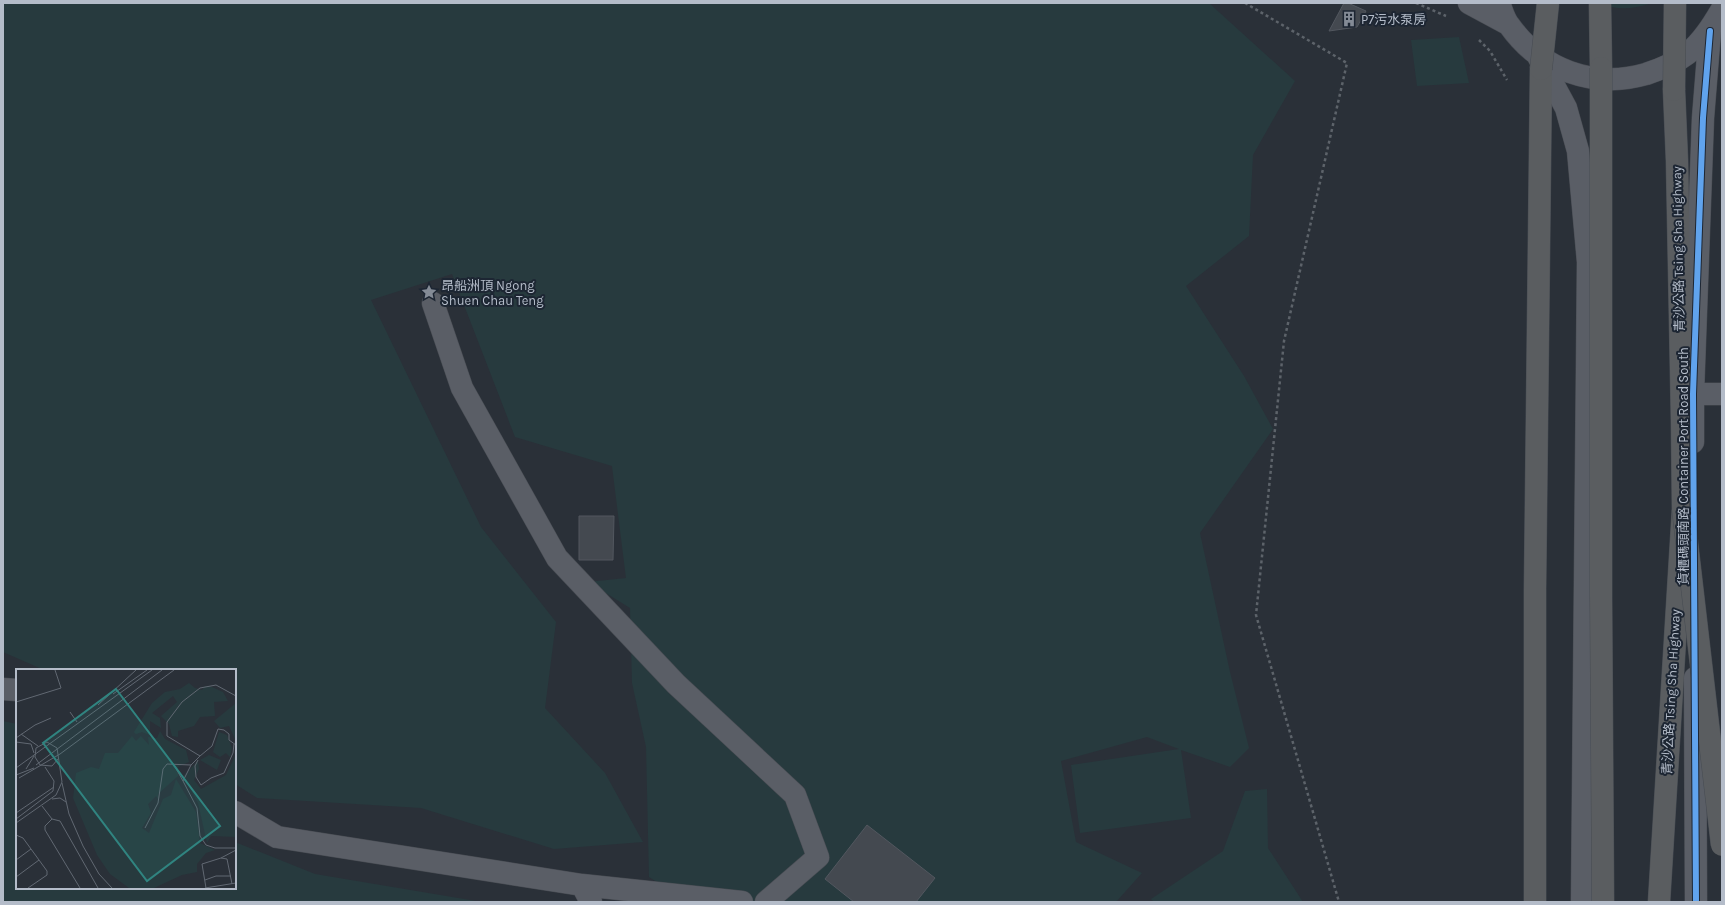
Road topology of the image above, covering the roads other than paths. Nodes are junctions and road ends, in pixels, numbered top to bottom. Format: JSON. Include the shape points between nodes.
{"nodes":[{"id":1,"x":1469,"y":3,"type":"edge"},
{"id":2,"x":1499,"y":3,"type":"edge"},
{"id":3,"x":1548,"y":3,"type":"edge"},
{"id":4,"x":1600,"y":3,"type":"edge"},
{"id":5,"x":1675,"y":3,"type":"edge"},
{"id":6,"x":1722,"y":9,"type":"edge"},
{"id":7,"x":1508,"y":24,"type":"junction"},
{"id":8,"x":1710,"y":31,"type":"junction"},
{"id":9,"x":1538,"y":56,"type":"junction"},
{"id":10,"x":433,"y":303,"type":"dead end"},
{"id":11,"x":1693,"y":394,"type":"junction"},
{"id":12,"x":1722,"y":394,"type":"edge"},
{"id":13,"x":1682,"y":509,"type":"junction"},
{"id":14,"x":3,"y":689,"type":"edge"},
{"id":15,"x":16,"y":690,"type":"edge"},
{"id":16,"x":236,"y":813,"type":"edge"},
{"id":17,"x":1722,"y":845,"type":"edge"},
{"id":18,"x":586,"y":893,"type":"edge"},
{"id":19,"x":742,"y":902,"type":"edge"},
{"id":20,"x":766,"y":902,"type":"edge"},
{"id":21,"x":1535,"y":902,"type":"edge"},
{"id":22,"x":1582,"y":902,"type":"edge"},
{"id":23,"x":1603,"y":902,"type":"edge"},
{"id":24,"x":1659,"y":902,"type":"edge"},
{"id":25,"x":1696,"y":902,"type":"edge"}],
"edges":[{"from":1,"to":7,"type":"street"},
{"from":2,"to":7,"type":"street"},
{"from":3,"to":21,"type":"highway","bridge":true,"via":[[1541,69],[1535,590]]},
{"from":4,"to":23,"type":"highway","bridge":true},
{"from":5,"to":13,"type":"highway","name":"青沙公路 Tsing Sha Highway","bridge":true,"via":[[1674,90]]},
{"from":6,"to":8,"type":"street"},
{"from":7,"to":9,"type":"street","via":[[1522,42]]},
{"from":8,"to":9,"type":"street","via":[[1687,54],[1665,68],[1630,78],[1605,80],[1580,76],[1558,68]]},
{"from":8,"to":11,"type":"street","name":"貨櫃碼頭南路 Container Port Road South","via":[[1703,118]]},
{"from":9,"to":22,"type":"street","via":[[1566,108],[1578,151],[1588,262]]},
{"from":10,"to":20,"type":"street","via":[[462,388],[556,558],[676,684],[795,795],[818,857]]},
{"from":11,"to":12,"type":"street"},
{"from":11,"to":25,"type":"street","name":"貨櫃碼頭南路 Container Port Road South"},
{"from":13,"to":17,"type":"highway","bridge":true},
{"from":13,"to":24,"type":"highway","name":"青沙公路 Tsing Sha Highway","bridge":true},
{"from":14,"to":15,"type":"street"},
{"from":16,"to":18,"type":"street","via":[[277,837]]},
{"from":18,"to":19,"type":"street"}]}
